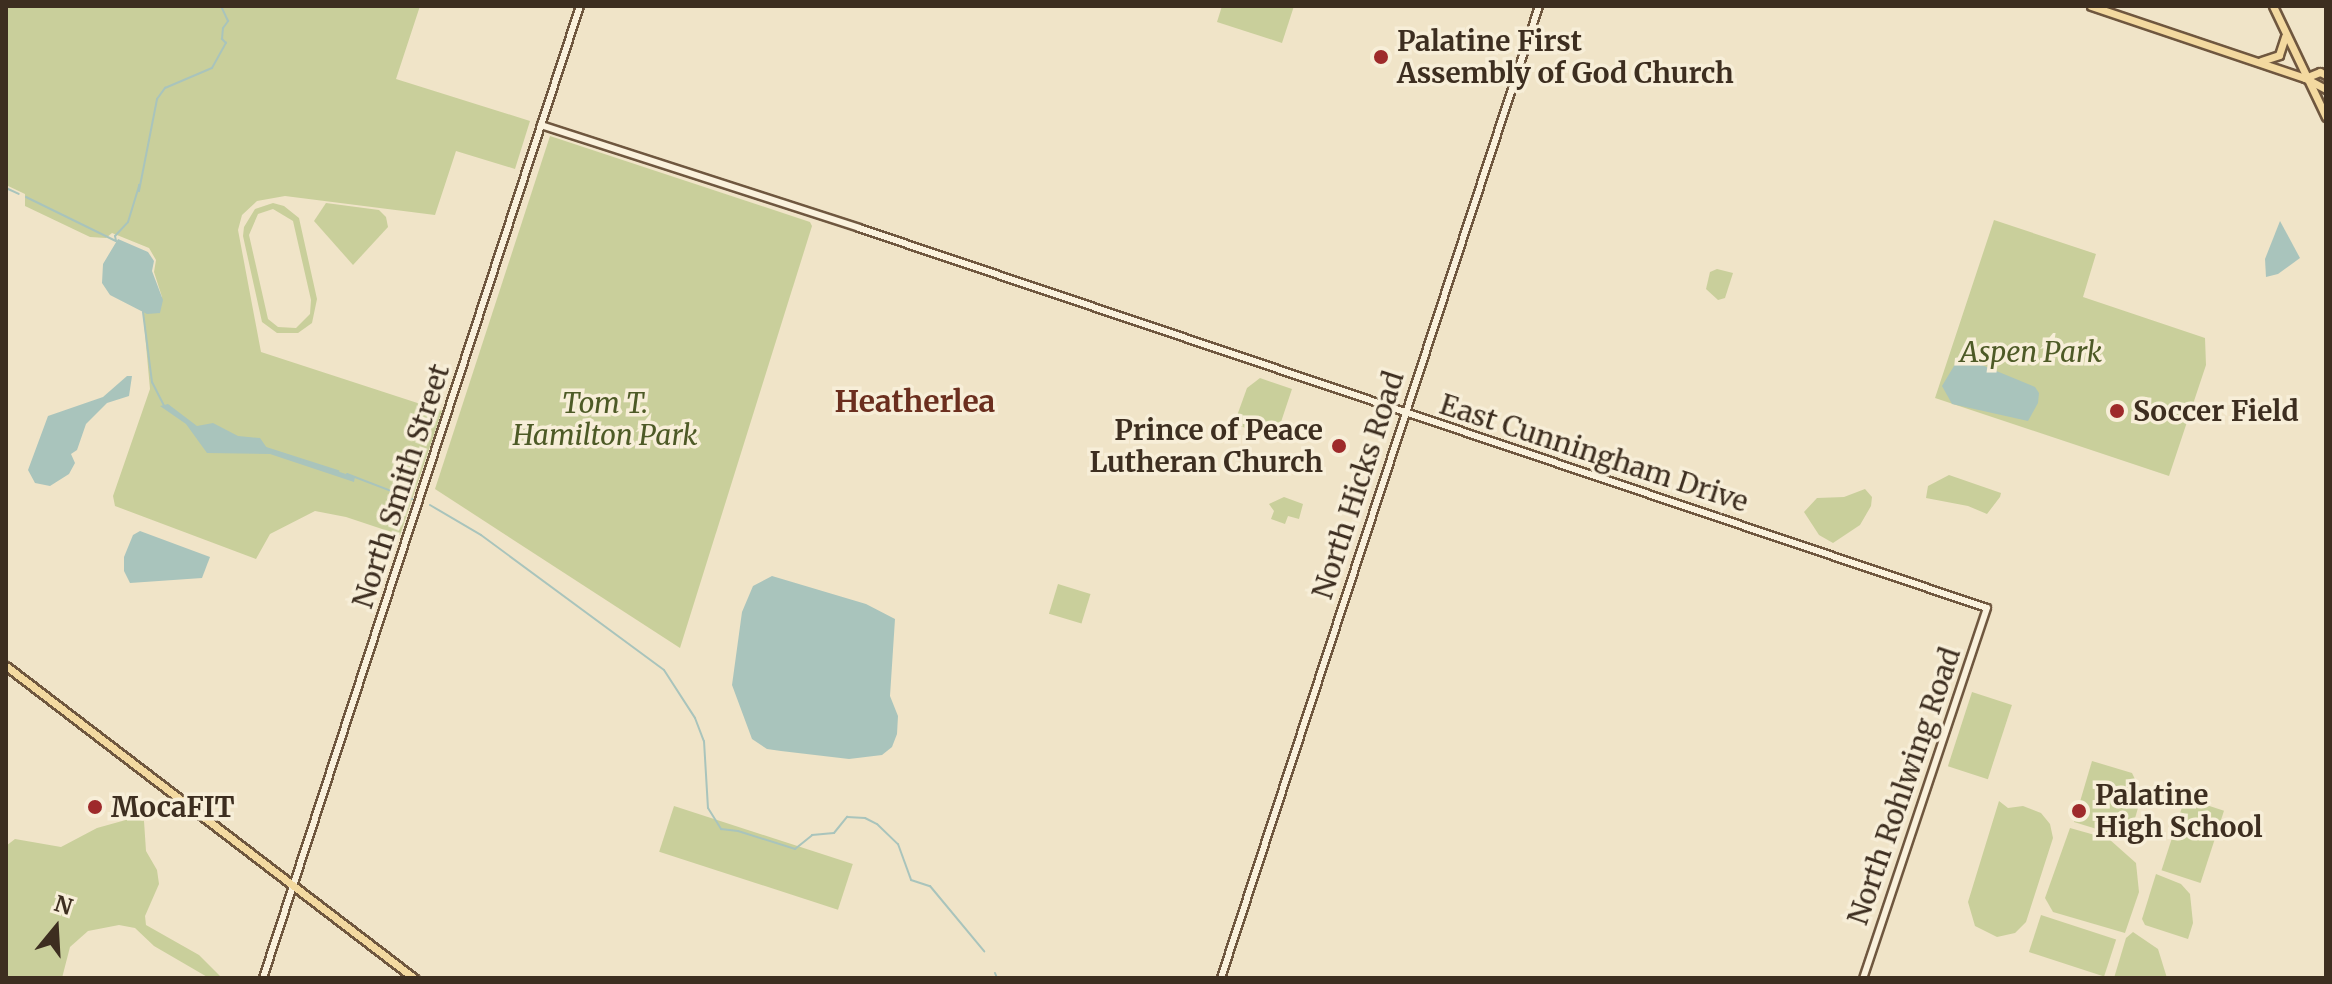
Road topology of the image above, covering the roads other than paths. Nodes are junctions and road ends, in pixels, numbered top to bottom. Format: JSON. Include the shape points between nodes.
{"nodes":[{"id":1,"x":580,"y":6,"type":"edge"},
{"id":2,"x":1539,"y":6,"type":"edge"},
{"id":3,"x":2091,"y":6,"type":"edge"},
{"id":4,"x":2273,"y":6,"type":"edge"},
{"id":5,"x":2285,"y":33,"type":"junction"},
{"id":6,"x":2253,"y":60,"type":"junction"},
{"id":7,"x":2326,"y":75,"type":"edge"},
{"id":8,"x":2305,"y":78,"type":"junction"},
{"id":9,"x":2326,"y":89,"type":"edge"},
{"id":10,"x":2326,"y":104,"type":"edge"},
{"id":11,"x":2326,"y":114,"type":"edge"},
{"id":12,"x":541,"y":125,"type":"junction"},
{"id":13,"x":1405,"y":413,"type":"junction"},
{"id":14,"x":1987,"y":608,"type":"joint"},
{"id":15,"x":6,"y":666,"type":"edge"},
{"id":16,"x":292,"y":888,"type":"junction"},
{"id":17,"x":263,"y":978,"type":"edge"},
{"id":18,"x":414,"y":978,"type":"edge"},
{"id":19,"x":1221,"y":978,"type":"edge"},
{"id":20,"x":1863,"y":978,"type":"edge"}],
"edges":[{"from":1,"to":12,"type":"street","name":"North Smith Street"},
{"from":2,"to":13,"type":"street","name":"North Hicks Road"},
{"from":3,"to":6,"type":"main road"},
{"from":4,"to":5,"type":"main road"},
{"from":5,"to":6,"type":"main road","via":[[2279,55]]},
{"from":5,"to":8,"type":"main road"},
{"from":6,"to":8,"type":"main road"},
{"from":7,"to":8,"type":"main road"},
{"from":8,"to":9,"type":"main road"},
{"from":8,"to":11,"type":"main road"},
{"from":10,"to":11,"type":"main road"},
{"from":12,"to":13,"type":"street","name":"East Cunningham Drive"},
{"from":12,"to":16,"type":"street","name":"North Smith Street"},
{"from":13,"to":14,"type":"street","name":"East Cunningham Drive"},
{"from":13,"to":19,"type":"street","name":"North Hicks Road"},
{"from":14,"to":20,"type":"street","name":"North Rohlwing Road"},
{"from":15,"to":16,"type":"main road"},
{"from":16,"to":17,"type":"street","name":"North Smith Street"},
{"from":16,"to":18,"type":"main road"}]}
